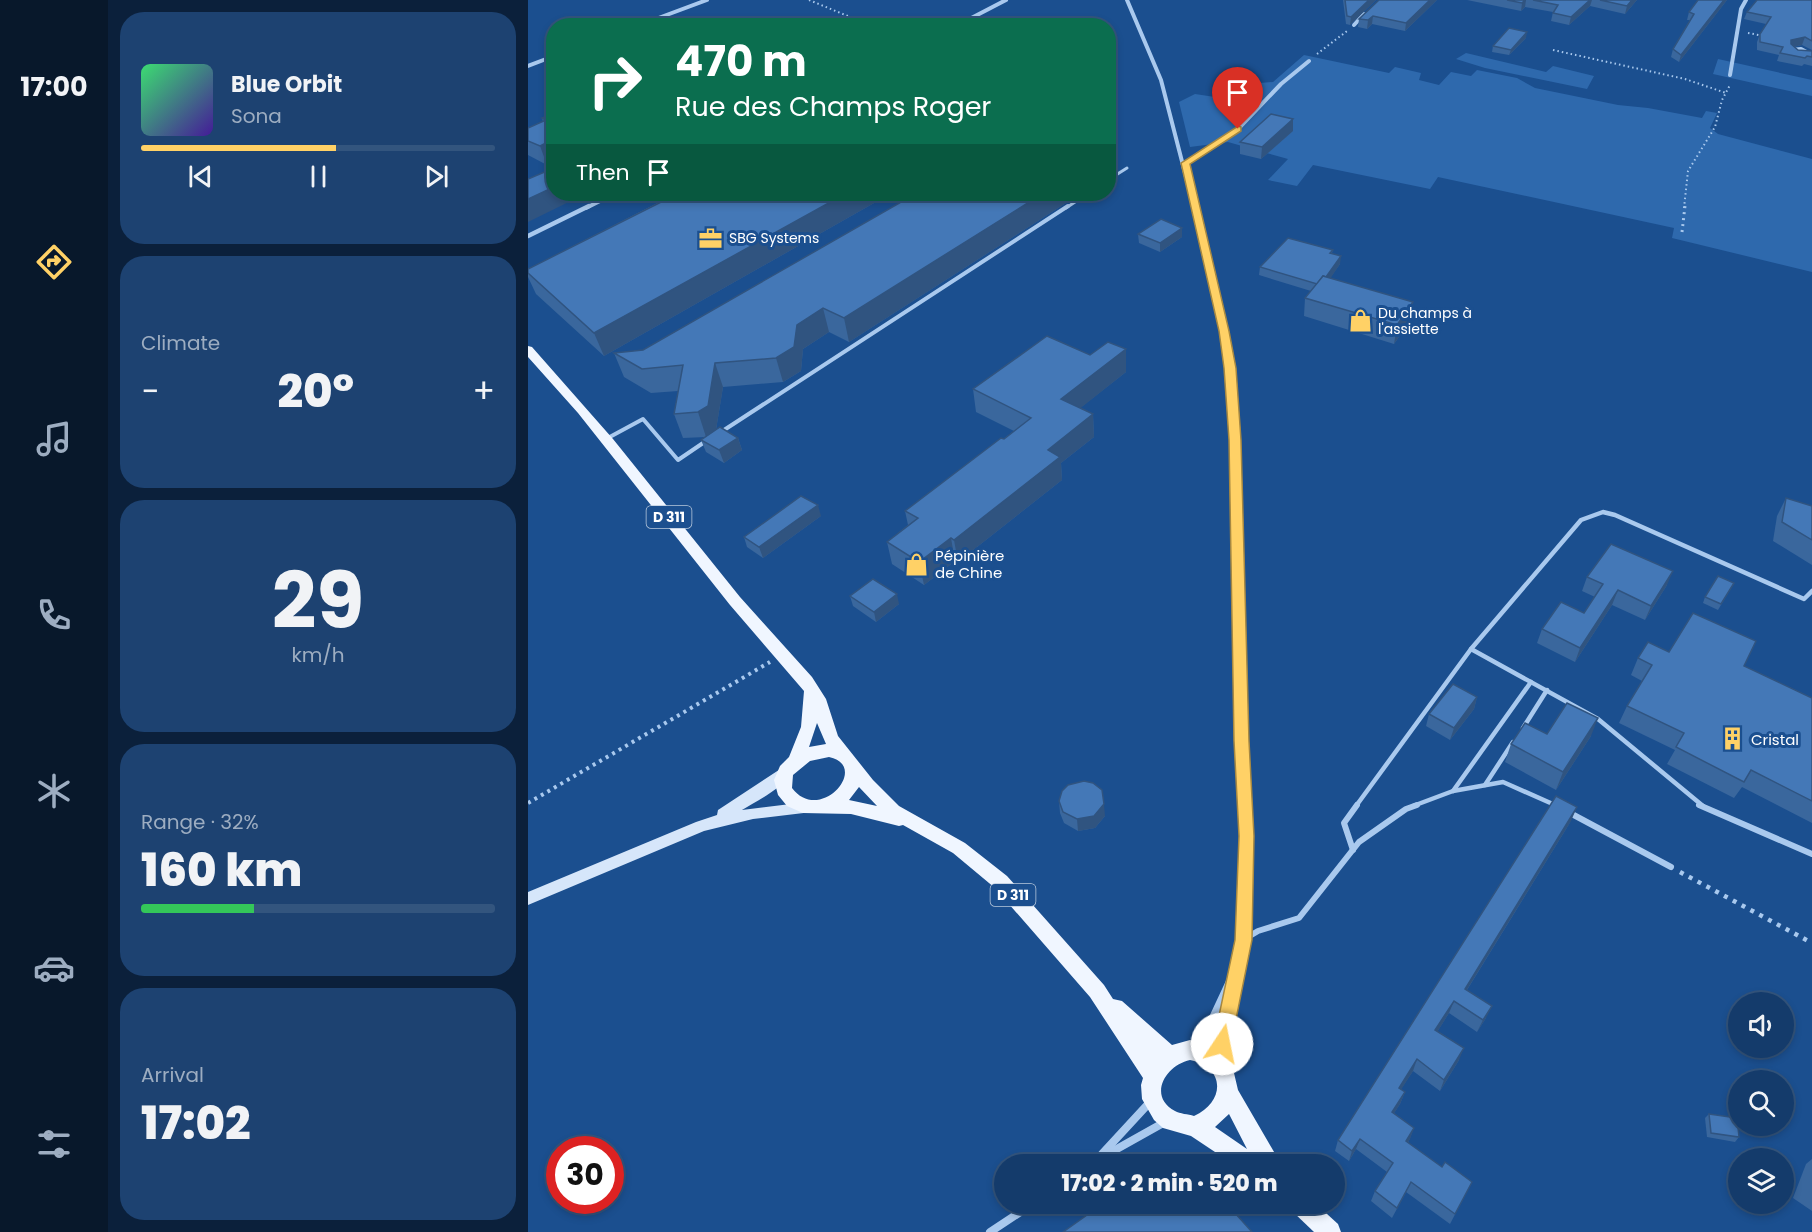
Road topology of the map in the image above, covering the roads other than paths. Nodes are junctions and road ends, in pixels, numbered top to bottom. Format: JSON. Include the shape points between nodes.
{"nodes":[{"id":1,"x":707,"y":0,"type":"edge"},
{"id":2,"x":1006,"y":0,"type":"edge"},
{"id":3,"x":1127,"y":0,"type":"edge"},
{"id":4,"x":1746,"y":0,"type":"edge"},
{"id":5,"x":1370,"y":9,"type":"edge"},
{"id":6,"x":659,"y":18,"type":"edge"},
{"id":7,"x":971,"y":18,"type":"edge"},
{"id":8,"x":1354,"y":25,"type":"edge"},
{"id":9,"x":1807,"y":53,"type":"edge"},
{"id":10,"x":1812,"y":55,"type":"edge"},
{"id":11,"x":546,"y":59,"type":"edge"},
{"id":12,"x":1309,"y":61,"type":"road end"},
{"id":13,"x":528,"y":66,"type":"edge"},
{"id":14,"x":1730,"y":75,"type":"road end"},
{"id":15,"x":1185,"y":163,"type":"junction"},
{"id":16,"x":1127,"y":168,"type":"dead end"},
{"id":17,"x":1116,"y":175,"type":"edge"},
{"id":18,"x":600,"y":201,"type":"edge"},
{"id":19,"x":1076,"y":201,"type":"edge"},
{"id":20,"x":528,"y":236,"type":"edge"},
{"id":21,"x":528,"y":350,"type":"edge"},
{"id":22,"x":718,"y":434,"type":"edge"},
{"id":23,"x":606,"y":439,"type":"junction"},
{"id":24,"x":708,"y":440,"type":"edge"},
{"id":25,"x":1812,"y":591,"type":"edge"},
{"id":26,"x":1471,"y":649,"type":"junction"},
{"id":27,"x":1531,"y":682,"type":"junction"},
{"id":28,"x":808,"y":686,"type":"junction"},
{"id":29,"x":1547,"y":690,"type":"junction"},
{"id":30,"x":846,"y":759,"type":"junction"},
{"id":31,"x":791,"y":765,"type":"junction"},
{"id":32,"x":1485,"y":785,"type":"junction"},
{"id":33,"x":1453,"y":791,"type":"junction"},
{"id":34,"x":817,"y":807,"type":"junction"},
{"id":35,"x":1557,"y":807,"type":"edge"},
{"id":36,"x":1568,"y":812,"type":"edge"},
{"id":37,"x":910,"y":822,"type":"junction"},
{"id":38,"x":701,"y":826,"type":"junction"},
{"id":39,"x":1353,"y":850,"type":"junction"},
{"id":40,"x":1812,"y":854,"type":"edge"},
{"id":41,"x":1671,"y":867,"type":"road end"},
{"id":42,"x":528,"y":898,"type":"edge"},
{"id":43,"x":1243,"y":940,"type":"junction"},
{"id":44,"x":1237,"y":966,"type":"junction"},
{"id":45,"x":1097,"y":991,"type":"junction"},
{"id":46,"x":1198,"y":1051,"type":"junction"},
{"id":47,"x":1168,"y":1056,"type":"junction"},
{"id":48,"x":1218,"y":1064,"type":"junction"},
{"id":49,"x":1153,"y":1075,"type":"junction"},
{"id":50,"x":1228,"y":1092,"type":"junction"},
{"id":51,"x":1153,"y":1100,"type":"junction"},
{"id":52,"x":1168,"y":1120,"type":"junction"},
{"id":53,"x":1195,"y":1126,"type":"junction"},
{"id":54,"x":1102,"y":1154,"type":"edge"},
{"id":55,"x":1108,"y":1154,"type":"edge"},
{"id":56,"x":1236,"y":1154,"type":"edge"},
{"id":57,"x":1264,"y":1154,"type":"edge"},
{"id":58,"x":1017,"y":1214,"type":"edge"},
{"id":59,"x":1311,"y":1214,"type":"edge"},
{"id":60,"x":990,"y":1232,"type":"edge"},
{"id":61,"x":1330,"y":1232,"type":"edge"}],
"edges":[{"from":1,"to":6,"type":"street"},
{"from":2,"to":7,"type":"street"},
{"from":3,"to":15,"type":"street","via":[[1161,80]]},
{"from":4,"to":14,"type":"street","via":[[1741,9]]},
{"from":5,"to":8,"type":"street"},
{"from":9,"to":10,"type":"street"},
{"from":11,"to":13,"type":"street"},
{"from":12,"to":15,"type":"street","via":[[1238,129]]},
{"from":15,"to":43,"type":"street","via":[[1230,368],[1246,836]]},
{"from":16,"to":17,"type":"lane"},
{"from":18,"to":20,"type":"street"},
{"from":19,"to":22,"type":"lane"},
{"from":21,"to":23,"type":"main road","number":"D 311"},
{"from":23,"to":24,"type":"lane","via":[[643,419],[678,459]]},
{"from":23,"to":28,"type":"main road","number":"D 311","via":[[736,603]]},
{"from":25,"to":26,"type":"lane","via":[[1804,599],[1603,512],[1581,520]]},
{"from":26,"to":27,"type":"lane"},
{"from":26,"to":39,"type":"lane","via":[[1344,822]]},
{"from":27,"to":29,"type":"lane"},
{"from":27,"to":33,"type":"lane"},
{"from":28,"to":30,"type":"main road","number":"D 311","via":[[819,701],[829,735]]},
{"from":28,"to":31,"type":"main road","number":"D 311","via":[[812,715],[806,740]]},
{"from":29,"to":32,"type":"lane"},
{"from":29,"to":40,"type":"lane","via":[[1598,719],[1697,804]]},
{"from":30,"to":31,"type":"main road","via":[[830,750],[817,750]]},
{"from":30,"to":34,"type":"main road","via":[[854,776],[848,789],[837,800]]},
{"from":30,"to":37,"type":"main road","via":[[883,802]]},
{"from":31,"to":34,"type":"main road","via":[[783,782],[786,794],[794,803]]},
{"from":31,"to":38,"type":"main road","via":[[755,796]]},
{"from":32,"to":33,"type":"lane"},
{"from":32,"to":35,"type":"lane","via":[[1503,782]]},
{"from":33,"to":39,"type":"lane","via":[[1406,809]]},
{"from":34,"to":37,"type":"main road","via":[[851,807]]},
{"from":34,"to":38,"type":"main road","via":[[752,812]]},
{"from":36,"to":41,"type":"lane"},
{"from":37,"to":45,"type":"main road","number":"D 311","via":[[959,848],[981,865],[1029,912]]},
{"from":38,"to":42,"type":"main road"},
{"from":39,"to":43,"type":"lane","via":[[1299,918]]},
{"from":43,"to":44,"type":"street"},
{"from":44,"to":46,"type":"street"},
{"from":44,"to":48,"type":"street"},
{"from":45,"to":47,"type":"main road","number":"D 311"},
{"from":45,"to":49,"type":"main road","number":"D 311"},
{"from":46,"to":47,"type":"main road","via":[[1183,1050]]},
{"from":46,"to":48,"type":"main road"},
{"from":47,"to":49,"type":"main road"},
{"from":48,"to":50,"type":"main road"},
{"from":49,"to":51,"type":"main road"},
{"from":50,"to":53,"type":"main road","via":[[1217,1114]]},
{"from":50,"to":57,"type":"main road"},
{"from":51,"to":52,"type":"main road"},
{"from":51,"to":54,"type":"street"},
{"from":52,"to":53,"type":"main road","via":[[1181,1126]]},
{"from":52,"to":55,"type":"street"},
{"from":53,"to":56,"type":"main road"},
{"from":58,"to":60,"type":"street"},
{"from":59,"to":61,"type":"main road"}]}
